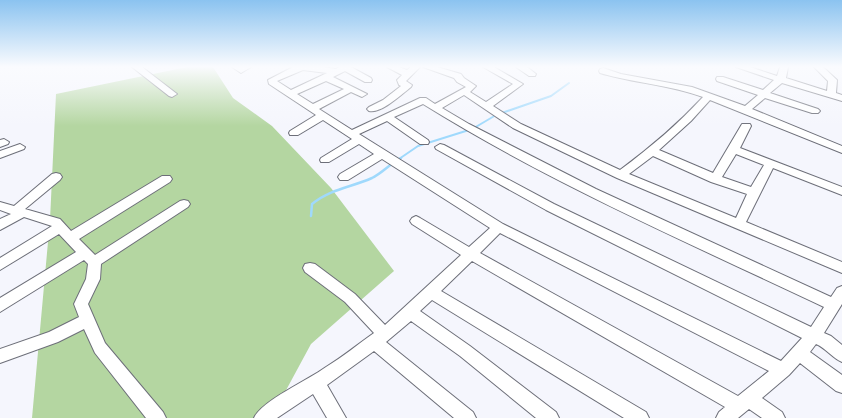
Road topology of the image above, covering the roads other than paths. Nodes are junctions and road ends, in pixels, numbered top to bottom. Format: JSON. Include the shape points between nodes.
{"nodes":[{"id":1,"x":162,"y":87,"type":"edge"},
{"id":2,"x":279,"y":87,"type":"edge"},
{"id":3,"x":308,"y":87,"type":"edge"},
{"id":4,"x":346,"y":87,"type":"edge"},
{"id":5,"x":406,"y":87,"type":"edge"},
{"id":6,"x":472,"y":87,"type":"edge"},
{"id":7,"x":517,"y":87,"type":"edge"},
{"id":8,"x":677,"y":87,"type":"edge"},
{"id":9,"x":742,"y":87,"type":"edge"},
{"id":10,"x":772,"y":87,"type":"edge"},
{"id":11,"x":806,"y":87,"type":"edge"},
{"id":12,"x":832,"y":87,"type":"edge"},
{"id":13,"x":351,"y":89,"type":"junction"},
{"id":14,"x":463,"y":92,"type":"junction"},
{"id":15,"x":172,"y":94,"type":"dead end"},
{"id":16,"x":291,"y":94,"type":"junction"},
{"id":17,"x":764,"y":94,"type":"junction"},
{"id":18,"x":831,"y":94,"type":"junction"},
{"id":19,"x":710,"y":96,"type":"junction"},
{"id":20,"x":842,"y":98,"type":"edge"},
{"id":21,"x":487,"y":106,"type":"junction"},
{"id":22,"x":436,"y":107,"type":"junction"},
{"id":23,"x":312,"y":108,"type":"junction"},
{"id":24,"x":372,"y":109,"type":"junction"},
{"id":25,"x":746,"y":110,"type":"junction"},
{"id":26,"x":815,"y":111,"type":"dead end"},
{"id":27,"x":324,"y":116,"type":"junction"},
{"id":28,"x":386,"y":118,"type":"junction"},
{"id":29,"x":746,"y":126,"type":"dead end"},
{"id":30,"x":294,"y":133,"type":"dead end"},
{"id":31,"x":356,"y":137,"type":"junction"},
{"id":32,"x":424,"y":142,"type":"dead end"},
{"id":33,"x":20,"y":147,"type":"dead end"},
{"id":34,"x":440,"y":147,"type":"dead end"},
{"id":35,"x":734,"y":149,"type":"junction"},
{"id":36,"x":842,"y":150,"type":"edge"},
{"id":37,"x":652,"y":151,"type":"junction"},
{"id":38,"x":0,"y":155,"type":"edge"},
{"id":39,"x":325,"y":160,"type":"dead end"},
{"id":40,"x":391,"y":160,"type":"junction"},
{"id":41,"x":770,"y":163,"type":"junction"},
{"id":42,"x":621,"y":175,"type":"junction"},
{"id":43,"x":56,"y":177,"type":"dead end"},
{"id":44,"x":344,"y":177,"type":"dead end"},
{"id":45,"x":166,"y":179,"type":"dead end"},
{"id":46,"x":715,"y":179,"type":"junction"},
{"id":47,"x":842,"y":191,"type":"edge"},
{"id":48,"x":754,"y":192,"type":"junction"},
{"id":49,"x":184,"y":204,"type":"dead end"},
{"id":50,"x":0,"y":206,"type":"edge"},
{"id":51,"x":19,"y":212,"type":"junction"},
{"id":52,"x":416,"y":221,"type":"dead end"},
{"id":53,"x":739,"y":224,"type":"junction"},
{"id":54,"x":0,"y":225,"type":"edge"},
{"id":55,"x":499,"y":227,"type":"junction"},
{"id":56,"x":65,"y":233,"type":"junction"},
{"id":57,"x":470,"y":254,"type":"junction"},
{"id":58,"x":89,"y":257,"type":"junction"},
{"id":59,"x":0,"y":265,"type":"edge"},
{"id":60,"x":310,"y":268,"type":"dead end"},
{"id":61,"x":842,"y":268,"type":"edge"},
{"id":62,"x":431,"y":292,"type":"junction"},
{"id":63,"x":838,"y":298,"type":"edge"},
{"id":64,"x":0,"y":306,"type":"edge"},
{"id":65,"x":410,"y":312,"type":"junction"},
{"id":66,"x":88,"y":320,"type":"junction"},
{"id":67,"x":814,"y":336,"type":"junction"},
{"id":68,"x":379,"y":338,"type":"junction"},
{"id":69,"x":799,"y":353,"type":"junction"},
{"id":70,"x":842,"y":355,"type":"edge"},
{"id":71,"x":0,"y":356,"type":"edge"},
{"id":72,"x":783,"y":370,"type":"junction"},
{"id":73,"x":316,"y":383,"type":"junction"},
{"id":74,"x":842,"y":385,"type":"edge"},
{"id":75,"x":743,"y":402,"type":"junction"},
{"id":76,"x":157,"y":418,"type":"edge"},
{"id":77,"x":263,"y":418,"type":"edge"},
{"id":78,"x":337,"y":418,"type":"edge"},
{"id":79,"x":467,"y":418,"type":"edge"},
{"id":80,"x":550,"y":418,"type":"edge"},
{"id":81,"x":640,"y":418,"type":"edge"},
{"id":82,"x":724,"y":418,"type":"edge"},
{"id":83,"x":776,"y":418,"type":"edge"}],
"edges":[{"from":1,"to":15,"type":"street"},
{"from":2,"to":16,"type":"street"},
{"from":3,"to":16,"type":"street"},
{"from":4,"to":13,"type":"street"},
{"from":5,"to":24,"type":"street"},
{"from":6,"to":14,"type":"street"},
{"from":7,"to":21,"type":"street"},
{"from":8,"to":19,"type":"street"},
{"from":9,"to":17,"type":"street"},
{"from":10,"to":17,"type":"street"},
{"from":11,"to":18,"type":"street"},
{"from":12,"to":18,"type":"street"},
{"from":13,"to":23,"type":"street"},
{"from":13,"to":24,"type":"street"},
{"from":14,"to":21,"type":"street"},
{"from":14,"to":22,"type":"street"},
{"from":16,"to":23,"type":"street"},
{"from":17,"to":25,"type":"street"},
{"from":17,"to":26,"type":"street"},
{"from":18,"to":20,"type":"street"},
{"from":19,"to":25,"type":"street"},
{"from":19,"to":37,"type":"street"},
{"from":21,"to":42,"type":"street","via":[[517,126]]},
{"from":22,"to":28,"type":"street","via":[[423,100]]},
{"from":22,"to":63,"type":"street","via":[[469,128],[592,192]]},
{"from":23,"to":27,"type":"street"},
{"from":24,"to":28,"type":"street"},
{"from":25,"to":36,"type":"street"},
{"from":27,"to":30,"type":"street"},
{"from":27,"to":31,"type":"street"},
{"from":28,"to":31,"type":"street"},
{"from":28,"to":32,"type":"street"},
{"from":29,"to":35,"type":"street"},
{"from":31,"to":39,"type":"street"},
{"from":31,"to":40,"type":"street"},
{"from":33,"to":38,"type":"street"},
{"from":34,"to":67,"type":"street","via":[[550,207]]},
{"from":35,"to":41,"type":"street"},
{"from":35,"to":46,"type":"street"},
{"from":37,"to":42,"type":"street"},
{"from":37,"to":46,"type":"street"},
{"from":40,"to":44,"type":"street"},
{"from":40,"to":55,"type":"street"},
{"from":41,"to":47,"type":"street"},
{"from":41,"to":48,"type":"street"},
{"from":42,"to":53,"type":"street"},
{"from":43,"to":51,"type":"street"},
{"from":45,"to":56,"type":"street"},
{"from":46,"to":48,"type":"street"},
{"from":48,"to":53,"type":"street"},
{"from":49,"to":58,"type":"street"},
{"from":50,"to":51,"type":"street"},
{"from":51,"to":54,"type":"street"},
{"from":51,"to":56,"type":"street","via":[[56,222]]},
{"from":52,"to":57,"type":"street"},
{"from":53,"to":61,"type":"street"},
{"from":55,"to":57,"type":"street"},
{"from":55,"to":72,"type":"street"},
{"from":56,"to":58,"type":"street"},
{"from":56,"to":59,"type":"street"},
{"from":57,"to":62,"type":"street"},
{"from":57,"to":75,"type":"street"},
{"from":58,"to":64,"type":"street"},
{"from":58,"to":66,"type":"street","via":[[96,267],[94,280],[81,304]]},
{"from":60,"to":68,"type":"street","via":[[363,310]]},
{"from":62,"to":65,"type":"street"},
{"from":62,"to":81,"type":"street"},
{"from":63,"to":67,"type":"street"},
{"from":65,"to":68,"type":"street"},
{"from":65,"to":80,"type":"street","via":[[465,351]]},
{"from":66,"to":71,"type":"street","via":[[53,337]]},
{"from":66,"to":76,"type":"street","via":[[100,348]]},
{"from":67,"to":69,"type":"street"},
{"from":67,"to":70,"type":"street","via":[[826,341]]},
{"from":68,"to":73,"type":"street"},
{"from":68,"to":79,"type":"street"},
{"from":69,"to":72,"type":"street"},
{"from":69,"to":74,"type":"street"},
{"from":72,"to":75,"type":"street"},
{"from":73,"to":77,"type":"street"},
{"from":73,"to":78,"type":"street"},
{"from":75,"to":82,"type":"street"},
{"from":75,"to":83,"type":"street"}]}
